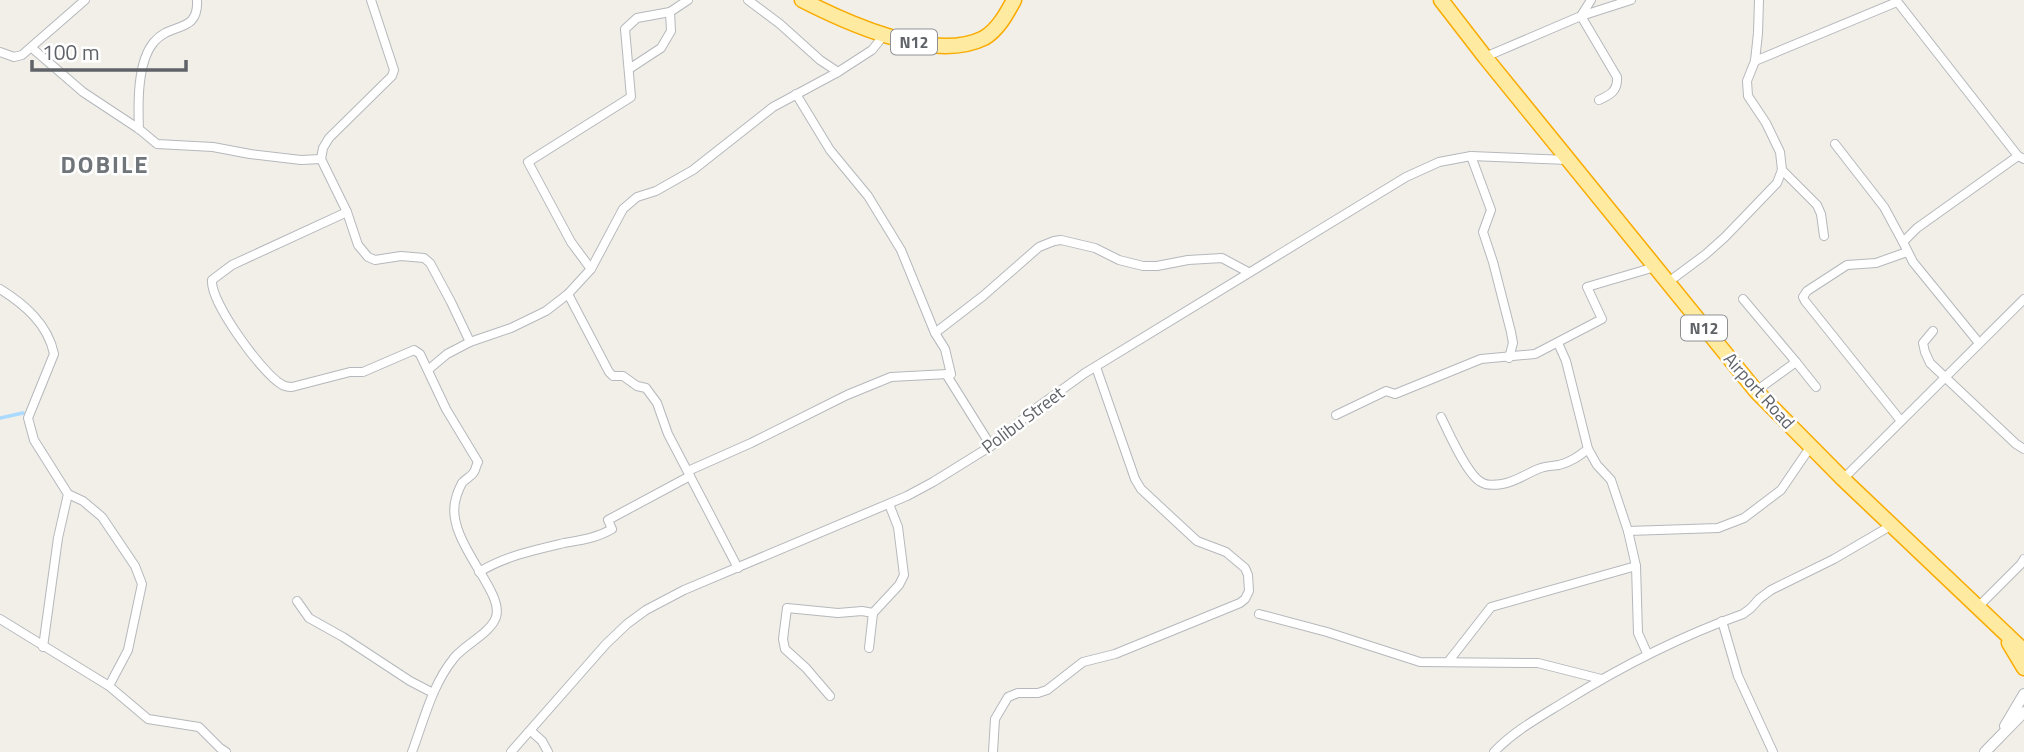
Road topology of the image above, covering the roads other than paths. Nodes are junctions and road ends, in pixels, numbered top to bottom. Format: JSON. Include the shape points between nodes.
{"nodes":[{"id":1,"x":85,"y":0,"type":"edge"},
{"id":2,"x":197,"y":0,"type":"edge"},
{"id":3,"x":371,"y":0,"type":"edge"},
{"id":4,"x":688,"y":0,"type":"edge"},
{"id":5,"x":748,"y":0,"type":"edge"},
{"id":6,"x":802,"y":0,"type":"edge"},
{"id":7,"x":1014,"y":0,"type":"edge"},
{"id":8,"x":1441,"y":0,"type":"edge"},
{"id":9,"x":1591,"y":0,"type":"edge"},
{"id":10,"x":1631,"y":0,"type":"edge"},
{"id":11,"x":1759,"y":0,"type":"edge"},
{"id":12,"x":1897,"y":1,"type":"edge"},
{"id":13,"x":670,"y":12,"type":"junction"},
{"id":14,"x":1581,"y":16,"type":"junction"},
{"id":15,"x":884,"y":35,"type":"junction"},
{"id":16,"x":32,"y":48,"type":"junction"},
{"id":17,"x":0,"y":52,"type":"edge"},
{"id":18,"x":1485,"y":57,"type":"junction"},
{"id":19,"x":1755,"y":61,"type":"junction"},
{"id":20,"x":629,"y":69,"type":"junction"},
{"id":21,"x":838,"y":72,"type":"junction"},
{"id":22,"x":796,"y":94,"type":"junction"},
{"id":23,"x":1599,"y":100,"type":"dead end"},
{"id":24,"x":139,"y":129,"type":"junction"},
{"id":25,"x":1835,"y":144,"type":"dead end"},
{"id":26,"x":1471,"y":156,"type":"junction"},
{"id":27,"x":2021,"y":158,"type":"edge"},
{"id":28,"x":321,"y":159,"type":"junction"},
{"id":29,"x":1568,"y":160,"type":"junction"},
{"id":30,"x":1782,"y":170,"type":"junction"},
{"id":31,"x":347,"y":212,"type":"junction"},
{"id":32,"x":1824,"y":236,"type":"dead end"},
{"id":33,"x":1903,"y":242,"type":"junction"},
{"id":34,"x":1907,"y":252,"type":"junction"},
{"id":35,"x":1655,"y":267,"type":"junction"},
{"id":36,"x":592,"y":269,"type":"junction"},
{"id":37,"x":1248,"y":272,"type":"junction"},
{"id":38,"x":1667,"y":283,"type":"junction"},
{"id":39,"x":0,"y":289,"type":"edge"},
{"id":40,"x":568,"y":294,"type":"junction"},
{"id":41,"x":1743,"y":299,"type":"dead end"},
{"id":42,"x":2024,"y":299,"type":"edge"},
{"id":43,"x":1933,"y":331,"type":"dead end"},
{"id":44,"x":935,"y":333,"type":"junction"},
{"id":45,"x":470,"y":342,"type":"junction"},
{"id":46,"x":1559,"y":343,"type":"junction"},
{"id":47,"x":1979,"y":343,"type":"junction"},
{"id":48,"x":1509,"y":358,"type":"junction"},
{"id":49,"x":1796,"y":362,"type":"junction"},
{"id":50,"x":1096,"y":367,"type":"junction"},
{"id":51,"x":428,"y":370,"type":"junction"},
{"id":52,"x":951,"y":374,"type":"junction"},
{"id":53,"x":1946,"y":377,"type":"junction"},
{"id":54,"x":1816,"y":387,"type":"dead end"},
{"id":55,"x":1756,"y":391,"type":"junction"},
{"id":56,"x":1336,"y":415,"type":"dead end"},
{"id":57,"x":1441,"y":417,"type":"dead end"},
{"id":58,"x":1901,"y":421,"type":"junction"},
{"id":59,"x":991,"y":446,"type":"junction"},
{"id":60,"x":1811,"y":446,"type":"junction"},
{"id":61,"x":1588,"y":449,"type":"junction"},
{"id":62,"x":2024,"y":449,"type":"edge"},
{"id":63,"x":689,"y":473,"type":"junction"},
{"id":64,"x":1843,"y":479,"type":"junction"},
{"id":65,"x":68,"y":494,"type":"junction"},
{"id":66,"x":889,"y":504,"type":"junction"},
{"id":67,"x":1892,"y":525,"type":"junction"},
{"id":68,"x":1628,"y":531,"type":"junction"},
{"id":69,"x":2024,"y":559,"type":"edge"},
{"id":70,"x":1636,"y":566,"type":"junction"},
{"id":71,"x":738,"y":568,"type":"junction"},
{"id":72,"x":479,"y":572,"type":"junction"},
{"id":73,"x":297,"y":601,"type":"dead end"},
{"id":74,"x":1978,"y":607,"type":"junction"},
{"id":75,"x":873,"y":613,"type":"junction"},
{"id":76,"x":1259,"y":614,"type":"dead end"},
{"id":77,"x":0,"y":619,"type":"edge"},
{"id":78,"x":1722,"y":621,"type":"junction"},
{"id":79,"x":2000,"y":626,"type":"junction"},
{"id":80,"x":43,"y":647,"type":"junction"},
{"id":81,"x":869,"y":648,"type":"dead end"},
{"id":82,"x":2024,"y":651,"type":"edge"},
{"id":83,"x":1647,"y":653,"type":"junction"},
{"id":84,"x":1448,"y":662,"type":"junction"},
{"id":85,"x":2024,"y":668,"type":"edge"},
{"id":86,"x":1601,"y":679,"type":"junction"},
{"id":87,"x":109,"y":686,"type":"junction"},
{"id":88,"x":433,"y":693,"type":"junction"},
{"id":89,"x":2024,"y":694,"type":"edge"},
{"id":90,"x":830,"y":696,"type":"dead end"},
{"id":91,"x":2024,"y":712,"type":"edge"},
{"id":92,"x":531,"y":731,"type":"junction"},
{"id":93,"x":2000,"y":735,"type":"junction"},
{"id":94,"x":226,"y":752,"type":"edge"},
{"id":95,"x":412,"y":752,"type":"edge"},
{"id":96,"x":511,"y":752,"type":"edge"},
{"id":97,"x":548,"y":752,"type":"edge"},
{"id":98,"x":993,"y":752,"type":"edge"},
{"id":99,"x":1493,"y":752,"type":"edge"},
{"id":100,"x":1773,"y":752,"type":"edge"},
{"id":101,"x":1985,"y":752,"type":"edge"}],
"edges":[{"from":1,"to":16,"type":"street"},
{"from":2,"to":24,"type":"street","via":[[194,19],[166,32],[148,52],[140,90]]},
{"from":3,"to":28,"type":"street","via":[[394,70],[329,138]]},
{"from":4,"to":13,"type":"street"},
{"from":5,"to":21,"type":"street"},
{"from":6,"to":15,"type":"highway","number":"N12"},
{"from":7,"to":15,"type":"highway","number":"N12","via":[[986,37],[963,45],[939,46]]},
{"from":8,"to":18,"type":"highway","name":"Airport Road","number":"N12"},
{"from":9,"to":14,"type":"street"},
{"from":10,"to":14,"type":"street"},
{"from":11,"to":19,"type":"street"},
{"from":12,"to":19,"type":"street"},
{"from":12,"to":27,"type":"street"},
{"from":13,"to":20,"type":"street","via":[[671,31],[661,48]]},
{"from":13,"to":20,"type":"street","via":[[637,18],[625,29]]},
{"from":14,"to":18,"type":"street"},
{"from":14,"to":23,"type":"street","via":[[1617,77],[1612,94]]},
{"from":15,"to":21,"type":"street","via":[[872,50]]},
{"from":16,"to":17,"type":"street","via":[[14,57]]},
{"from":16,"to":24,"type":"street","via":[[83,92]]},
{"from":18,"to":29,"type":"highway","name":"Airport Road","number":"N12"},
{"from":19,"to":30,"type":"street","via":[[1747,81],[1748,96],[1780,152]]},
{"from":20,"to":36,"type":"street","via":[[631,97],[528,162],[571,242]]},
{"from":21,"to":22,"type":"street"},
{"from":22,"to":36,"type":"street","via":[[693,170],[637,197],[623,209]]},
{"from":22,"to":44,"type":"street","via":[[901,250]]},
{"from":24,"to":28,"type":"street","via":[[157,144]]},
{"from":25,"to":33,"type":"street","via":[[1884,207]]},
{"from":26,"to":29,"type":"street","name":"Polibu Street"},
{"from":26,"to":37,"type":"street","name":"Polibu Street","via":[[1420,169]]},
{"from":26,"to":48,"type":"street","via":[[1491,210],[1483,232],[1511,332]]},
{"from":27,"to":33,"type":"street"},
{"from":28,"to":31,"type":"street"},
{"from":29,"to":35,"type":"highway","name":"Airport Road","number":"N12"},
{"from":30,"to":32,"type":"street","via":[[1817,205]]},
{"from":30,"to":38,"type":"street","via":[[1767,195],[1725,237]]},
{"from":31,"to":45,"type":"street","via":[[368,257],[424,258],[430,263]]},
{"from":31,"to":51,"type":"street","via":[[232,265],[212,280],[224,315],[283,386],[363,372],[414,350]]},
{"from":33,"to":34,"type":"street"},
{"from":34,"to":47,"type":"street"},
{"from":34,"to":58,"type":"street","via":[[1876,263],[1847,265],[1803,296]]},
{"from":35,"to":38,"type":"highway","name":"Airport Road","number":"N12"},
{"from":35,"to":46,"type":"street","via":[[1587,287],[1602,319]]},
{"from":36,"to":40,"type":"street"},
{"from":37,"to":44,"type":"street","via":[[1222,258],[1143,266],[1095,248],[1054,241],[1039,247]]},
{"from":37,"to":50,"type":"street","name":"Polibu Street"},
{"from":38,"to":55,"type":"highway","name":"Airport Road","number":"N12"},
{"from":39,"to":65,"type":"street","via":[[34,314],[52,345],[53,358],[28,418],[34,440]]},
{"from":40,"to":45,"type":"street","via":[[547,311]]},
{"from":40,"to":63,"type":"street","via":[[609,372],[646,388],[657,404]]},
{"from":41,"to":49,"type":"street"},
{"from":42,"to":47,"type":"street"},
{"from":43,"to":53,"type":"street","via":[[1923,343],[1925,352]]},
{"from":44,"to":52,"type":"street"},
{"from":45,"to":51,"type":"street"},
{"from":46,"to":48,"type":"street","via":[[1535,354]]},
{"from":46,"to":61,"type":"street"},
{"from":47,"to":53,"type":"street"},
{"from":48,"to":56,"type":"street","via":[[1481,359],[1395,394],[1386,391]]},
{"from":49,"to":54,"type":"street"},
{"from":49,"to":55,"type":"street"},
{"from":50,"to":59,"type":"street","name":"Polibu Street"},
{"from":50,"to":98,"type":"street","via":[[1141,489],[1197,541],[1226,552],[1245,568],[1250,591],[1240,603],[1083,662],[1047,690],[1008,697],[995,719]]},
{"from":51,"to":72,"type":"street","via":[[478,462],[463,482],[453,510],[458,533]]},
{"from":52,"to":59,"type":"street","via":[[946,374]]},
{"from":52,"to":63,"type":"street","via":[[891,377]]},
{"from":53,"to":58,"type":"street"},
{"from":53,"to":62,"type":"street"},
{"from":55,"to":60,"type":"highway","name":"Airport Road","number":"N12"},
{"from":57,"to":61,"type":"street","via":[[1475,477],[1488,484],[1511,482],[1544,466],[1572,461]]},
{"from":58,"to":64,"type":"street"},
{"from":59,"to":66,"type":"street","name":"Polibu Street"},
{"from":60,"to":64,"type":"highway","name":"Airport Road","number":"N12"},
{"from":60,"to":68,"type":"street","via":[[1782,490],[1744,518],[1718,528]]},
{"from":61,"to":68,"type":"street","via":[[1611,480]]},
{"from":63,"to":71,"type":"street"},
{"from":63,"to":72,"type":"street","via":[[608,520],[612,529],[599,536],[519,554]]},
{"from":64,"to":67,"type":"highway","name":"Airport Road","number":"N12"},
{"from":65,"to":80,"type":"street"},
{"from":65,"to":87,"type":"street","via":[[102,517],[142,584],[128,650]]},
{"from":66,"to":71,"type":"street","name":"Polibu Street"},
{"from":66,"to":75,"type":"street","via":[[898,527],[904,575]]},
{"from":67,"to":74,"type":"highway","name":"Airport Road","number":"N12"},
{"from":67,"to":78,"type":"street","via":[[1771,590],[1743,614]]},
{"from":68,"to":70,"type":"street"},
{"from":69,"to":74,"type":"street"},
{"from":70,"to":83,"type":"street","via":[[1638,633]]},
{"from":70,"to":84,"type":"street","via":[[1491,607]]},
{"from":71,"to":92,"type":"street","name":"Polibu Street","via":[[684,590],[627,624]]},
{"from":72,"to":88,"type":"street","via":[[497,615],[454,657]]},
{"from":73,"to":88,"type":"street","via":[[309,618]]},
{"from":74,"to":79,"type":"highway","name":"Airport Road","number":"N12"},
{"from":75,"to":81,"type":"street"},
{"from":75,"to":90,"type":"street","via":[[787,608],[785,649]]},
{"from":76,"to":84,"type":"street","via":[[1420,662]]},
{"from":77,"to":80,"type":"street"},
{"from":78,"to":83,"type":"street"},
{"from":78,"to":100,"type":"street","via":[[1738,676]]},
{"from":79,"to":82,"type":"highway","name":"Airport Road","number":"N12"},
{"from":79,"to":85,"type":"highway","name":"Airport Road","number":"N12"},
{"from":80,"to":87,"type":"street"},
{"from":83,"to":86,"type":"street"},
{"from":84,"to":86,"type":"street","via":[[1538,663]]},
{"from":86,"to":99,"type":"street","via":[[1509,736]]},
{"from":87,"to":94,"type":"street","via":[[148,719],[199,727]]},
{"from":88,"to":95,"type":"street"},
{"from":89,"to":93,"type":"street"},
{"from":91,"to":93,"type":"street"},
{"from":92,"to":96,"type":"street","name":"Polibu Street"},
{"from":92,"to":97,"type":"street"},
{"from":93,"to":101,"type":"street"}]}
